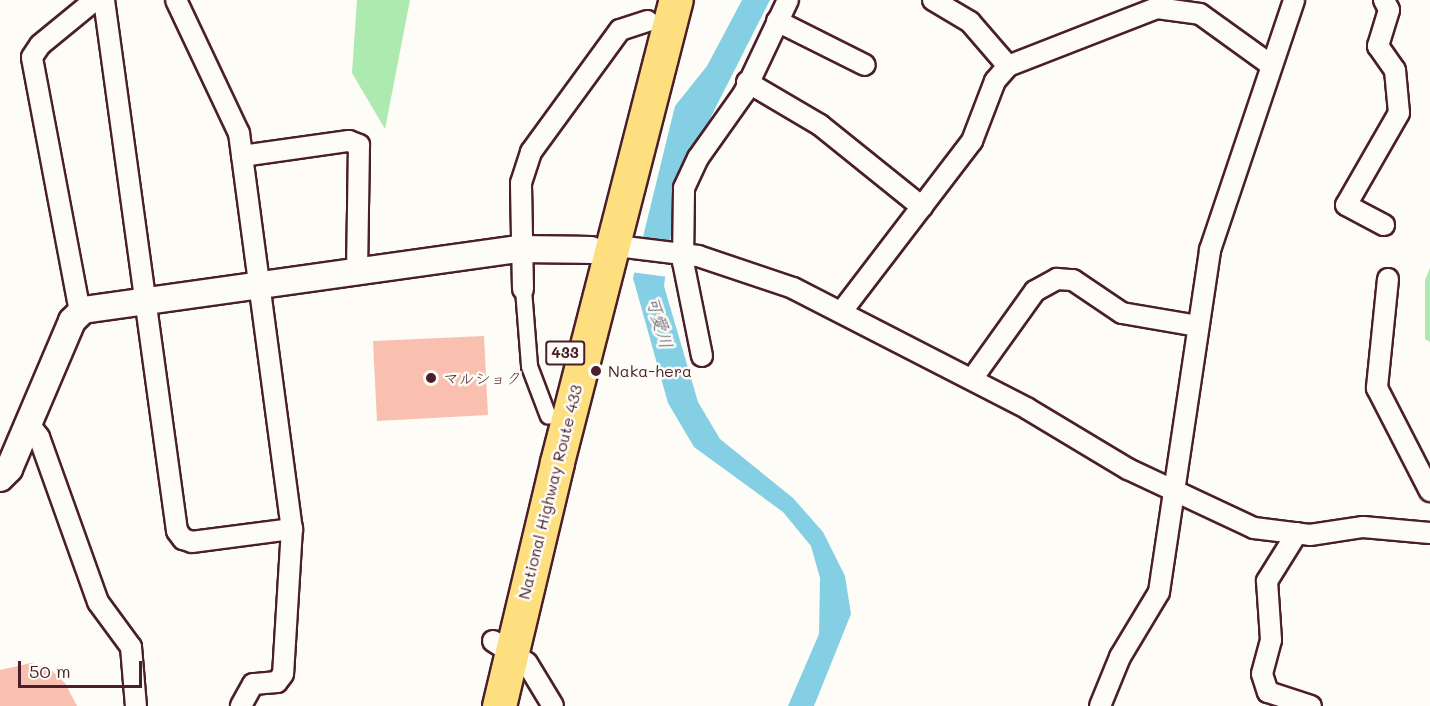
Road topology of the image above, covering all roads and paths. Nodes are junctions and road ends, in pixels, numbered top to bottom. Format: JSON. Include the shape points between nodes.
{"nodes":[{"id":1,"x":95,"y":0,"type":"edge"},
{"id":2,"x":104,"y":0,"type":"edge"},
{"id":3,"x":176,"y":0,"type":"edge"},
{"id":4,"x":676,"y":0,"type":"edge"},
{"id":5,"x":788,"y":0,"type":"edge"},
{"id":6,"x":933,"y":0,"type":"edge"},
{"id":7,"x":1294,"y":0,"type":"edge"},
{"id":8,"x":1384,"y":0,"type":"edge"},
{"id":9,"x":651,"y":10,"type":"edge"},
{"id":10,"x":777,"y":21,"type":"junction"},
{"id":11,"x":865,"y":64,"type":"dead end"},
{"id":12,"x":1271,"y":65,"type":"junction"},
{"id":13,"x":1008,"y":66,"type":"junction"},
{"id":14,"x":747,"y":82,"type":"junction"},
{"id":15,"x":242,"y":156,"type":"junction"},
{"id":16,"x":922,"y":207,"type":"junction"},
{"id":17,"x":1384,"y":225,"type":"dead end"},
{"id":18,"x":521,"y":249,"type":"junction"},
{"id":19,"x":615,"y":252,"type":"junction"},
{"id":20,"x":678,"y":259,"type":"junction"},
{"id":21,"x":357,"y":271,"type":"junction"},
{"id":22,"x":1388,"y":279,"type":"dead end"},
{"id":23,"x":259,"y":284,"type":"junction"},
{"id":24,"x":523,"y":289,"type":"joint"},
{"id":25,"x":146,"y":300,"type":"junction"},
{"id":26,"x":842,"y":311,"type":"junction"},
{"id":27,"x":80,"y":312,"type":"junction"},
{"id":28,"x":1197,"y":326,"type":"junction"},
{"id":29,"x":702,"y":356,"type":"dead end"},
{"id":30,"x":972,"y":379,"type":"junction"},
{"id":31,"x":549,"y":416,"type":"junction"},
{"id":32,"x":28,"y":423,"type":"junction"},
{"id":33,"x":3,"y":479,"type":"edge"},
{"id":34,"x":1430,"y":491,"type":"edge"},
{"id":35,"x":1171,"y":492,"type":"junction"},
{"id":36,"x":292,"y":529,"type":"junction"},
{"id":37,"x":1297,"y":533,"type":"junction"},
{"id":38,"x":1430,"y":533,"type":"edge"},
{"id":39,"x":502,"y":646,"type":"junction"},
{"id":40,"x":1269,"y":699,"type":"edge"},
{"id":41,"x":136,"y":706,"type":"edge"},
{"id":42,"x":241,"y":706,"type":"edge"},
{"id":43,"x":479,"y":706,"type":"edge"},
{"id":44,"x":500,"y":706,"type":"edge"},
{"id":45,"x":553,"y":706,"type":"edge"},
{"id":46,"x":1100,"y":706,"type":"edge"},
{"id":47,"x":1311,"y":706,"type":"edge"}],
"edges":[{"from":1,"to":27,"type":"street","via":[[39,45],[32,57]]},
{"from":2,"to":25,"type":"street"},
{"from":3,"to":15,"type":"street","via":[[238,129]]},
{"from":4,"to":19,"type":"highway","name":"National Highway Route 433","number":"433"},
{"from":5,"to":10,"type":"street"},
{"from":6,"to":13,"type":"street","via":[[970,22]]},
{"from":7,"to":12,"type":"street"},
{"from":8,"to":17,"type":"street","via":[[1389,10],[1378,46],[1395,70],[1399,113],[1346,205]]},
{"from":9,"to":18,"type":"street","via":[[618,32],[531,152],[521,183]]},
{"from":9,"to":19,"type":"highway","name":"National Highway Route 433","number":"433"},
{"from":10,"to":11,"type":"street"},
{"from":10,"to":14,"type":"street"},
{"from":12,"to":13,"type":"street","via":[[1200,14],[1157,8]]},
{"from":12,"to":28,"type":"street","via":[[1210,250]]},
{"from":13,"to":16,"type":"street","via":[[995,81],[972,141]]},
{"from":14,"to":16,"type":"street","via":[[820,125]]},
{"from":14,"to":20,"type":"street","via":[[689,172]]},
{"from":15,"to":21,"type":"street","via":[[349,141],[359,146]]},
{"from":15,"to":23,"type":"street"},
{"from":16,"to":26,"type":"street"},
{"from":18,"to":19,"type":"street"},
{"from":18,"to":21,"type":"street"},
{"from":18,"to":24,"type":"street"},
{"from":19,"to":20,"type":"street"},
{"from":19,"to":31,"type":"highway","name":"National Highway Route 433","number":"433"},
{"from":19,"to":39,"type":"highway","name":"National Highway Route 433","number":"433"},
{"from":20,"to":26,"type":"street","via":[[726,264]]},
{"from":20,"to":29,"type":"street"},
{"from":21,"to":23,"type":"street"},
{"from":22,"to":34,"type":"street","via":[[1377,388]]},
{"from":23,"to":25,"type":"street"},
{"from":23,"to":36,"type":"street"},
{"from":24,"to":31,"type":"street","via":[[529,366]]},
{"from":25,"to":27,"type":"street"},
{"from":25,"to":36,"type":"street","via":[[179,545]]},
{"from":26,"to":30,"type":"street"},
{"from":27,"to":32,"type":"street"},
{"from":28,"to":30,"type":"street","via":[[1122,313],[1073,280],[1057,279],[1035,291]]},
{"from":28,"to":35,"type":"street"},
{"from":30,"to":35,"type":"street"},
{"from":31,"to":39,"type":"highway","name":"National Highway Route 433","number":"433"},
{"from":32,"to":33,"type":"street"},
{"from":32,"to":41,"type":"street","via":[[39,437],[100,608],[131,647]]},
{"from":35,"to":37,"type":"street","via":[[1254,528]]},
{"from":35,"to":46,"type":"street","via":[[1159,592],[1120,657]]},
{"from":36,"to":42,"type":"street","via":[[283,674],[277,682],[253,684]]},
{"from":37,"to":38,"type":"street","via":[[1364,527]]},
{"from":37,"to":40,"type":"street","via":[[1267,581],[1271,640],[1262,674]]},
{"from":39,"to":43,"type":"highway","name":"National Highway Route 433","number":"433"},
{"from":39,"to":44,"type":"highway","name":"National Highway Route 433","number":"433"},
{"from":39,"to":45,"type":"street","via":[[527,663]]},
{"from":40,"to":47,"type":"street"}]}
